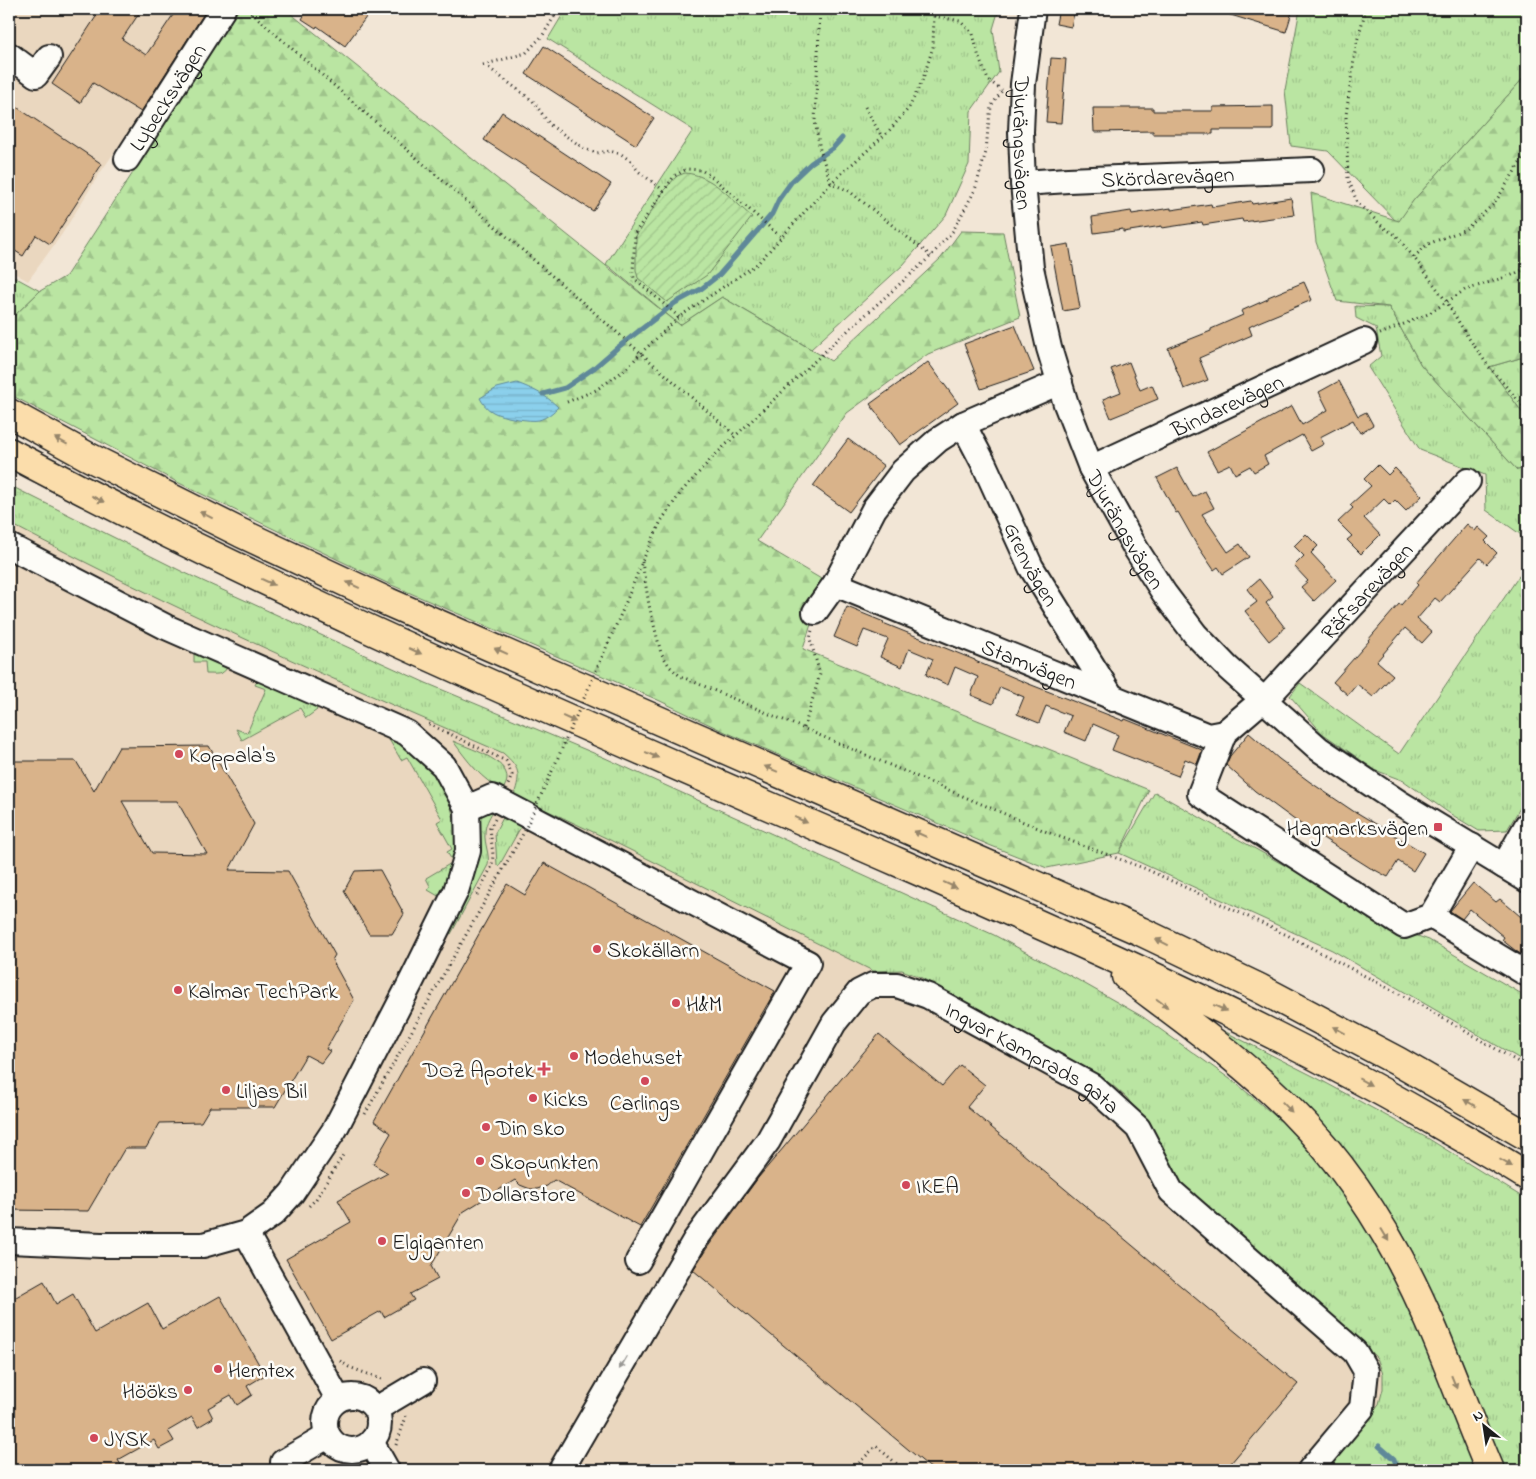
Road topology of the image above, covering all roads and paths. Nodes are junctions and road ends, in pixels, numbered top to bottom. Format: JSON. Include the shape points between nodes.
{"nodes":[{"id":1,"x":223,"y":9,"type":"edge"},
{"id":2,"x":248,"y":9,"type":"edge"},
{"id":3,"x":559,"y":9,"type":"edge"},
{"id":4,"x":820,"y":9,"type":"edge"},
{"id":5,"x":933,"y":9,"type":"edge"},
{"id":6,"x":1033,"y":9,"type":"edge"},
{"id":7,"x":1366,"y":9,"type":"edge"},
{"id":8,"x":934,"y":16,"type":"junction"},
{"id":9,"x":9,"y":55,"type":"edge"},
{"id":10,"x":49,"y":56,"type":"dead end"},
{"id":11,"x":483,"y":64,"type":"dead end"},
{"id":12,"x":489,"y":68,"type":"dead end"},
{"id":13,"x":1012,"y":87,"type":"junction"},
{"id":14,"x":865,"y":107,"type":"dead end"},
{"id":15,"x":882,"y":137,"type":"junction"},
{"id":16,"x":1527,"y":152,"type":"edge"},
{"id":17,"x":127,"y":159,"type":"dead end"},
{"id":18,"x":1312,"y":170,"type":"dead end"},
{"id":19,"x":831,"y":182,"type":"junction"},
{"id":20,"x":1022,"y":183,"type":"junction"},
{"id":21,"x":663,"y":190,"type":"junction"},
{"id":22,"x":782,"y":238,"type":"junction"},
{"id":23,"x":931,"y":256,"type":"junction"},
{"id":24,"x":1414,"y":257,"type":"junction"},
{"id":25,"x":1527,"y":268,"type":"edge"},
{"id":26,"x":1446,"y":301,"type":"junction"},
{"id":27,"x":679,"y":317,"type":"junction"},
{"id":28,"x":1364,"y":341,"type":"joint"},
{"id":29,"x":641,"y":353,"type":"junction"},
{"id":30,"x":1060,"y":382,"type":"junction"},
{"id":31,"x":567,"y":402,"type":"dead end"},
{"id":32,"x":1527,"y":410,"type":"edge"},
{"id":33,"x":9,"y":413,"type":"edge"},
{"id":34,"x":962,"y":424,"type":"junction"},
{"id":35,"x":736,"y":436,"type":"junction"},
{"id":36,"x":9,"y":452,"type":"edge"},
{"id":37,"x":1091,"y":468,"type":"junction"},
{"id":38,"x":1468,"y":481,"type":"dead end"},
{"id":39,"x":9,"y":546,"type":"edge"},
{"id":40,"x":642,"y":562,"type":"junction"},
{"id":41,"x":835,"y":584,"type":"junction"},
{"id":42,"x":815,"y":612,"type":"joint"},
{"id":43,"x":1113,"y":699,"type":"junction"},
{"id":44,"x":1262,"y":700,"type":"junction"},
{"id":45,"x":424,"y":722,"type":"dead end"},
{"id":46,"x":804,"y":728,"type":"junction"},
{"id":47,"x":1224,"y":733,"type":"junction"},
{"id":48,"x":502,"y":802,"type":"junction"},
{"id":49,"x":466,"y":808,"type":"junction"},
{"id":50,"x":1527,"y":825,"type":"edge"},
{"id":51,"x":1472,"y":846,"type":"junction"},
{"id":52,"x":1504,"y":866,"type":"junction"},
{"id":53,"x":1527,"y":880,"type":"edge"},
{"id":54,"x":474,"y":901,"type":"dead end"},
{"id":55,"x":1431,"y":916,"type":"junction"},
{"id":56,"x":1081,"y":942,"type":"junction"},
{"id":57,"x":1527,"y":974,"type":"edge"},
{"id":58,"x":406,"y":1032,"type":"dead end"},
{"id":59,"x":1527,"y":1067,"type":"edge"},
{"id":60,"x":1527,"y":1136,"type":"edge"},
{"id":61,"x":1527,"y":1176,"type":"edge"},
{"id":62,"x":246,"y":1233,"type":"junction"},
{"id":63,"x":9,"y":1241,"type":"edge"},
{"id":64,"x":638,"y":1261,"type":"dead end"},
{"id":65,"x":336,"y":1358,"type":"dead end"},
{"id":66,"x":423,"y":1381,"type":"dead end"},
{"id":67,"x":396,"y":1396,"type":"junction"},
{"id":68,"x":338,"y":1399,"type":"junction"},
{"id":69,"x":376,"y":1409,"type":"junction"},
{"id":70,"x":328,"y":1436,"type":"junction"},
{"id":71,"x":365,"y":1445,"type":"junction"},
{"id":72,"x":396,"y":1447,"type":"dead end"},
{"id":73,"x":283,"y":1462,"type":"dead end"},
{"id":74,"x":372,"y":1470,"type":"edge"},
{"id":75,"x":387,"y":1470,"type":"edge"},
{"id":76,"x":561,"y":1470,"type":"edge"},
{"id":77,"x":852,"y":1470,"type":"edge"},
{"id":78,"x":904,"y":1470,"type":"edge"},
{"id":79,"x":1310,"y":1470,"type":"edge"},
{"id":80,"x":1490,"y":1470,"type":"edge"}],
"edges":[{"from":1,"to":17,"type":"street","name":"Lybecksvägen"},
{"from":2,"to":29,"type":"path"},
{"from":3,"to":11,"type":"path","via":[[543,35],[526,53]]},
{"from":4,"to":19,"type":"path","via":[[815,121],[820,150]]},
{"from":5,"to":8,"type":"path"},
{"from":6,"to":13,"type":"street","name":"Djurängsvägen"},
{"from":7,"to":24,"type":"path","via":[[1356,45],[1346,115],[1348,178],[1357,202],[1396,235]]},
{"from":8,"to":13,"type":"path","via":[[960,21],[973,34],[988,80]]},
{"from":8,"to":15,"type":"path","via":[[933,47],[923,78],[909,108]]},
{"from":9,"to":10,"type":"street","via":[[36,75]]},
{"from":12,"to":21,"type":"path","via":[[533,101],[550,125],[585,149],[621,154]]},
{"from":13,"to":20,"type":"street","name":"Djurängsvägen","via":[[1021,132]]},
{"from":13,"to":23,"type":"path","via":[[991,107],[986,152],[975,190],[953,231]]},
{"from":14,"to":15,"type":"path"},
{"from":15,"to":19,"type":"path"},
{"from":16,"to":24,"type":"path","via":[[1494,204],[1466,229],[1428,244]]},
{"from":18,"to":20,"type":"street","name":"Skördarevägen"},
{"from":19,"to":22,"type":"path"},
{"from":19,"to":23,"type":"path","via":[[849,191]]},
{"from":20,"to":30,"type":"street","name":"Djurängsvägen","via":[[1031,268]]},
{"from":21,"to":22,"type":"path","via":[[674,176],[687,169],[700,170]]},
{"from":21,"to":27,"type":"path","via":[[635,233],[634,278]]},
{"from":22,"to":27,"type":"path","via":[[757,264]]},
{"from":23,"to":35,"type":"path"},
{"from":24,"to":26,"type":"path"},
{"from":25,"to":26,"type":"path","via":[[1465,290]]},
{"from":26,"to":28,"type":"path","via":[[1428,314]]},
{"from":26,"to":32,"type":"path","via":[[1489,367]]},
{"from":27,"to":29,"type":"path"},
{"from":28,"to":37,"type":"street","name":"Bindarevägen"},
{"from":29,"to":31,"type":"path","via":[[626,369],[596,390]]},
{"from":29,"to":35,"type":"path"},
{"from":30,"to":34,"type":"street"},
{"from":30,"to":37,"type":"street","name":"Djurängsvägen"},
{"from":60,"to":33,"type":"highway","one_way":true,"via":[[1397,1061],[1140,931],[388,602],[241,533]]},
{"from":34,"to":41,"type":"street","via":[[903,471],[874,509]]},
{"from":34,"to":43,"type":"street","name":"Grenvägen","via":[[1031,567]]},
{"from":35,"to":40,"type":"path","via":[[682,491],[661,521]]},
{"from":36,"to":56,"type":"highway","one_way":true,"via":[[224,562],[377,634]]},
{"from":37,"to":44,"type":"street","name":"Djurängsvägen","via":[[1164,592],[1195,634]]},
{"from":38,"to":44,"type":"street","name":"Räfsarevägen","via":[[1274,691]]},
{"from":39,"to":49,"type":"street","via":[[166,627],[407,733],[444,766]]},
{"from":40,"to":46,"type":"path","via":[[661,653],[670,667],[680,676]]},
{"from":40,"to":58,"type":"path","bridge":true,"via":[[524,832],[366,1114],[364,1111]]},
{"from":41,"to":42,"type":"street"},
{"from":41,"to":43,"type":"street","name":"Stamvägen"},
{"from":42,"to":46,"type":"path","via":[[810,639],[820,674]]},
{"from":43,"to":47,"type":"street","name":"Stamvägen","via":[[1208,736]]},
{"from":44,"to":47,"type":"street"},
{"from":44,"to":51,"type":"street","name":"Djurängsvägen","via":[[1319,749]]},
{"from":45,"to":48,"type":"path","via":[[506,761],[512,775]]},
{"from":46,"to":59,"type":"path","via":[[1052,834],[1146,869],[1287,935],[1422,1006]]},
{"from":47,"to":55,"type":"street","via":[[1200,794],[1404,926]]},
{"from":48,"to":49,"type":"street","via":[[492,797]]},
{"from":48,"to":54,"type":"path","via":[[490,828],[492,866]]},
{"from":48,"to":64,"type":"street","via":[[808,963]]},
{"from":49,"to":62,"type":"street","via":[[468,852],[456,891],[408,989],[335,1129],[292,1193],[273,1214]]},
{"from":50,"to":52,"type":"street"},
{"from":51,"to":52,"type":"street","name":"Djurängsvägen"},
{"from":51,"to":55,"type":"street"},
{"from":52,"to":53,"type":"street","name":"Djurängsvägen"},
{"from":55,"to":57,"type":"street"},
{"from":56,"to":61,"type":"highway","one_way":true,"via":[[1245,1020],[1371,1085]]},
{"from":56,"to":80,"type":"highway","one_way":true,"via":[[1236,1060],[1308,1129],[1339,1166],[1399,1259],[1429,1320]]},
{"from":62,"to":63,"type":"street","via":[[202,1245],[101,1246]]},
{"from":62,"to":68,"type":"street"},
{"from":65,"to":67,"type":"path","via":[[350,1367],[381,1378]]},
{"from":66,"to":67,"type":"street"},
{"from":67,"to":69,"type":"street"},
{"from":67,"to":72,"type":"path","via":[[406,1417]]},
{"from":68,"to":69,"type":"street","via":[[355,1395],[363,1397]]},
{"from":68,"to":70,"type":"street","via":[[331,1404],[324,1420]]},
{"from":69,"to":71,"type":"street","via":[[379,1417],[377,1434]]},
{"from":70,"to":71,"type":"street","via":[[341,1448],[349,1450]]},
{"from":70,"to":73,"type":"street"},
{"from":71,"to":74,"type":"street"},
{"from":71,"to":75,"type":"street","via":[[374,1448]]},
{"from":79,"to":76,"type":"street","name":"Ingvar Kamprads gata","one_way":true,"via":[[1362,1408],[1366,1371],[1355,1352],[1171,1191],[1138,1128],[1092,1086],[928,996],[897,985],[873,986],[860,992],[834,1023],[768,1141],[695,1240]]},
{"from":77,"to":78,"type":"path","via":[[876,1446]]}]}
